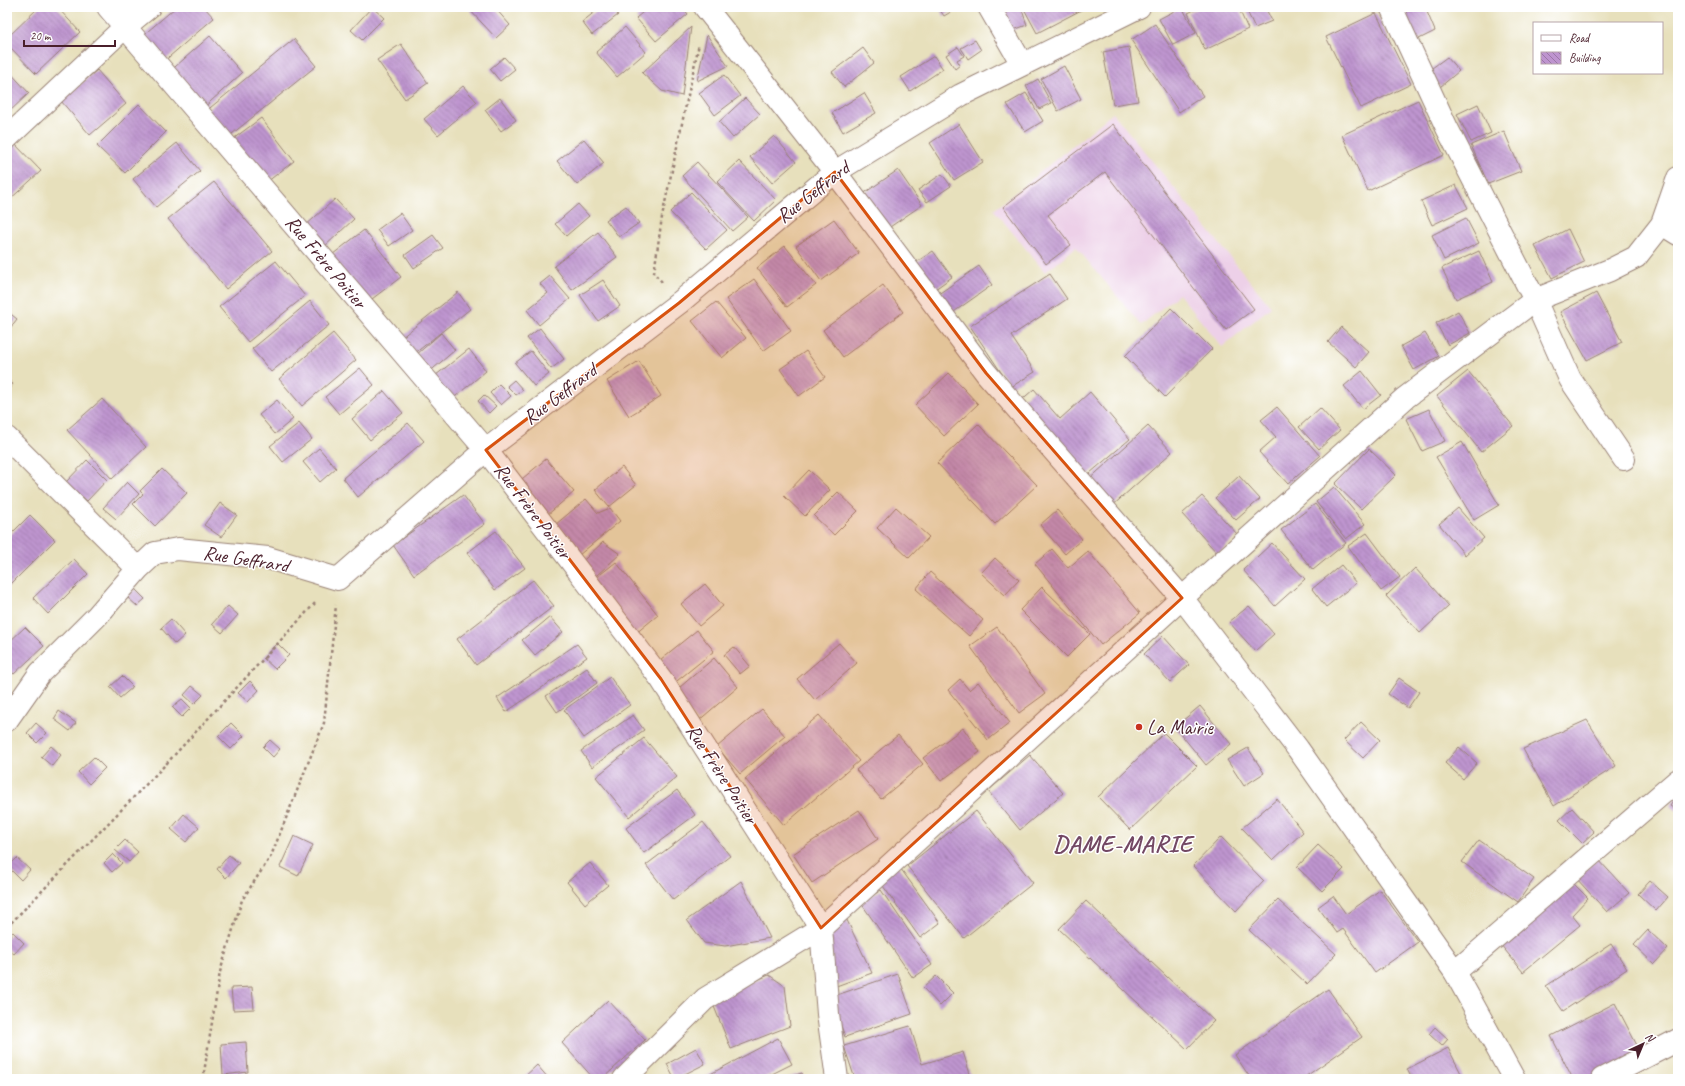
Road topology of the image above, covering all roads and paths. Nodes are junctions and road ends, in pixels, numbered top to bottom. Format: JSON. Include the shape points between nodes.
{"nodes":[{"id":1,"x":108,"y":7,"type":"edge"},
{"id":2,"x":149,"y":7,"type":"edge"},
{"id":3,"x":989,"y":7,"type":"edge"},
{"id":4,"x":1139,"y":7,"type":"edge"},
{"id":5,"x":1391,"y":7,"type":"edge"},
{"id":6,"x":706,"y":8,"type":"edge"},
{"id":7,"x":126,"y":26,"type":"junction"},
{"id":8,"x":1022,"y":64,"type":"junction"},
{"id":9,"x":7,"y":138,"type":"edge"},
{"id":10,"x":835,"y":172,"type":"junction"},
{"id":11,"x":1678,"y":178,"type":"edge"},
{"id":12,"x":1670,"y":229,"type":"edge"},
{"id":13,"x":1535,"y":300,"type":"junction"},
{"id":14,"x":679,"y":304,"type":"junction"},
{"id":15,"x":7,"y":438,"type":"edge"},
{"id":16,"x":486,"y":450,"type":"junction"},
{"id":17,"x":1624,"y":459,"type":"dead end"},
{"id":18,"x":138,"y":569,"type":"junction"},
{"id":19,"x":338,"y":579,"type":"junction"},
{"id":20,"x":1182,"y":598,"type":"junction"},
{"id":21,"x":7,"y":720,"type":"edge"},
{"id":22,"x":1678,"y":780,"type":"edge"},
{"id":23,"x":7,"y":927,"type":"edge"},
{"id":24,"x":821,"y":928,"type":"junction"},
{"id":25,"x":1455,"y":972,"type":"junction"},
{"id":26,"x":1678,"y":1040,"type":"edge"},
{"id":27,"x":203,"y":1079,"type":"edge"},
{"id":28,"x":624,"y":1079,"type":"edge"},
{"id":29,"x":837,"y":1079,"type":"edge"},
{"id":30,"x":1514,"y":1079,"type":"edge"},
{"id":31,"x":1602,"y":1079,"type":"edge"}],
"edges":[{"from":1,"to":7,"type":"street","name":"Rue Frère Poitier"},
{"from":2,"to":7,"type":"street"},
{"from":3,"to":8,"type":"street"},
{"from":4,"to":8,"type":"street","name":"Rue Geffrard"},
{"from":5,"to":13,"type":"street","via":[[1447,128]]},
{"from":6,"to":10,"type":"street"},
{"from":6,"to":14,"type":"path","via":[[662,217],[654,272]]},
{"from":7,"to":9,"type":"street"},
{"from":7,"to":16,"type":"street","name":"Rue Frère Poitier"},
{"from":8,"to":10,"type":"street","name":"Rue Geffrard","via":[[961,95]]},
{"from":10,"to":14,"type":"street","name":"Rue Geffrard"},
{"from":10,"to":20,"type":"street","via":[[986,373]]},
{"from":11,"to":12,"type":"street"},
{"from":12,"to":13,"type":"street","via":[[1636,257]]},
{"from":13,"to":17,"type":"street","via":[[1570,379]]},
{"from":13,"to":20,"type":"street","via":[[1405,398]]},
{"from":14,"to":16,"type":"street","name":"Rue Geffrard"},
{"from":15,"to":18,"type":"street"},
{"from":16,"to":19,"type":"street","name":"Rue Geffrard"},
{"from":16,"to":24,"type":"street","name":"Rue Frère Poitier","via":[[661,680]]},
{"from":18,"to":19,"type":"street","name":"Rue Geffrard","via":[[155,553],[178,549],[268,558]]},
{"from":18,"to":21,"type":"street","name":"Rue Geffrard","via":[[97,616],[40,673]]},
{"from":19,"to":23,"type":"path","via":[[166,764]]},
{"from":19,"to":27,"type":"path","via":[[324,723],[271,856],[242,900],[220,972]]},
{"from":20,"to":24,"type":"street"},
{"from":20,"to":25,"type":"street","via":[[1298,749]]},
{"from":22,"to":25,"type":"street"},
{"from":24,"to":28,"type":"street","via":[[705,999]]},
{"from":24,"to":29,"type":"street","name":"Rue Frère Poitier","via":[[828,1014]]},
{"from":25,"to":30,"type":"street"},
{"from":26,"to":31,"type":"street"}]}
